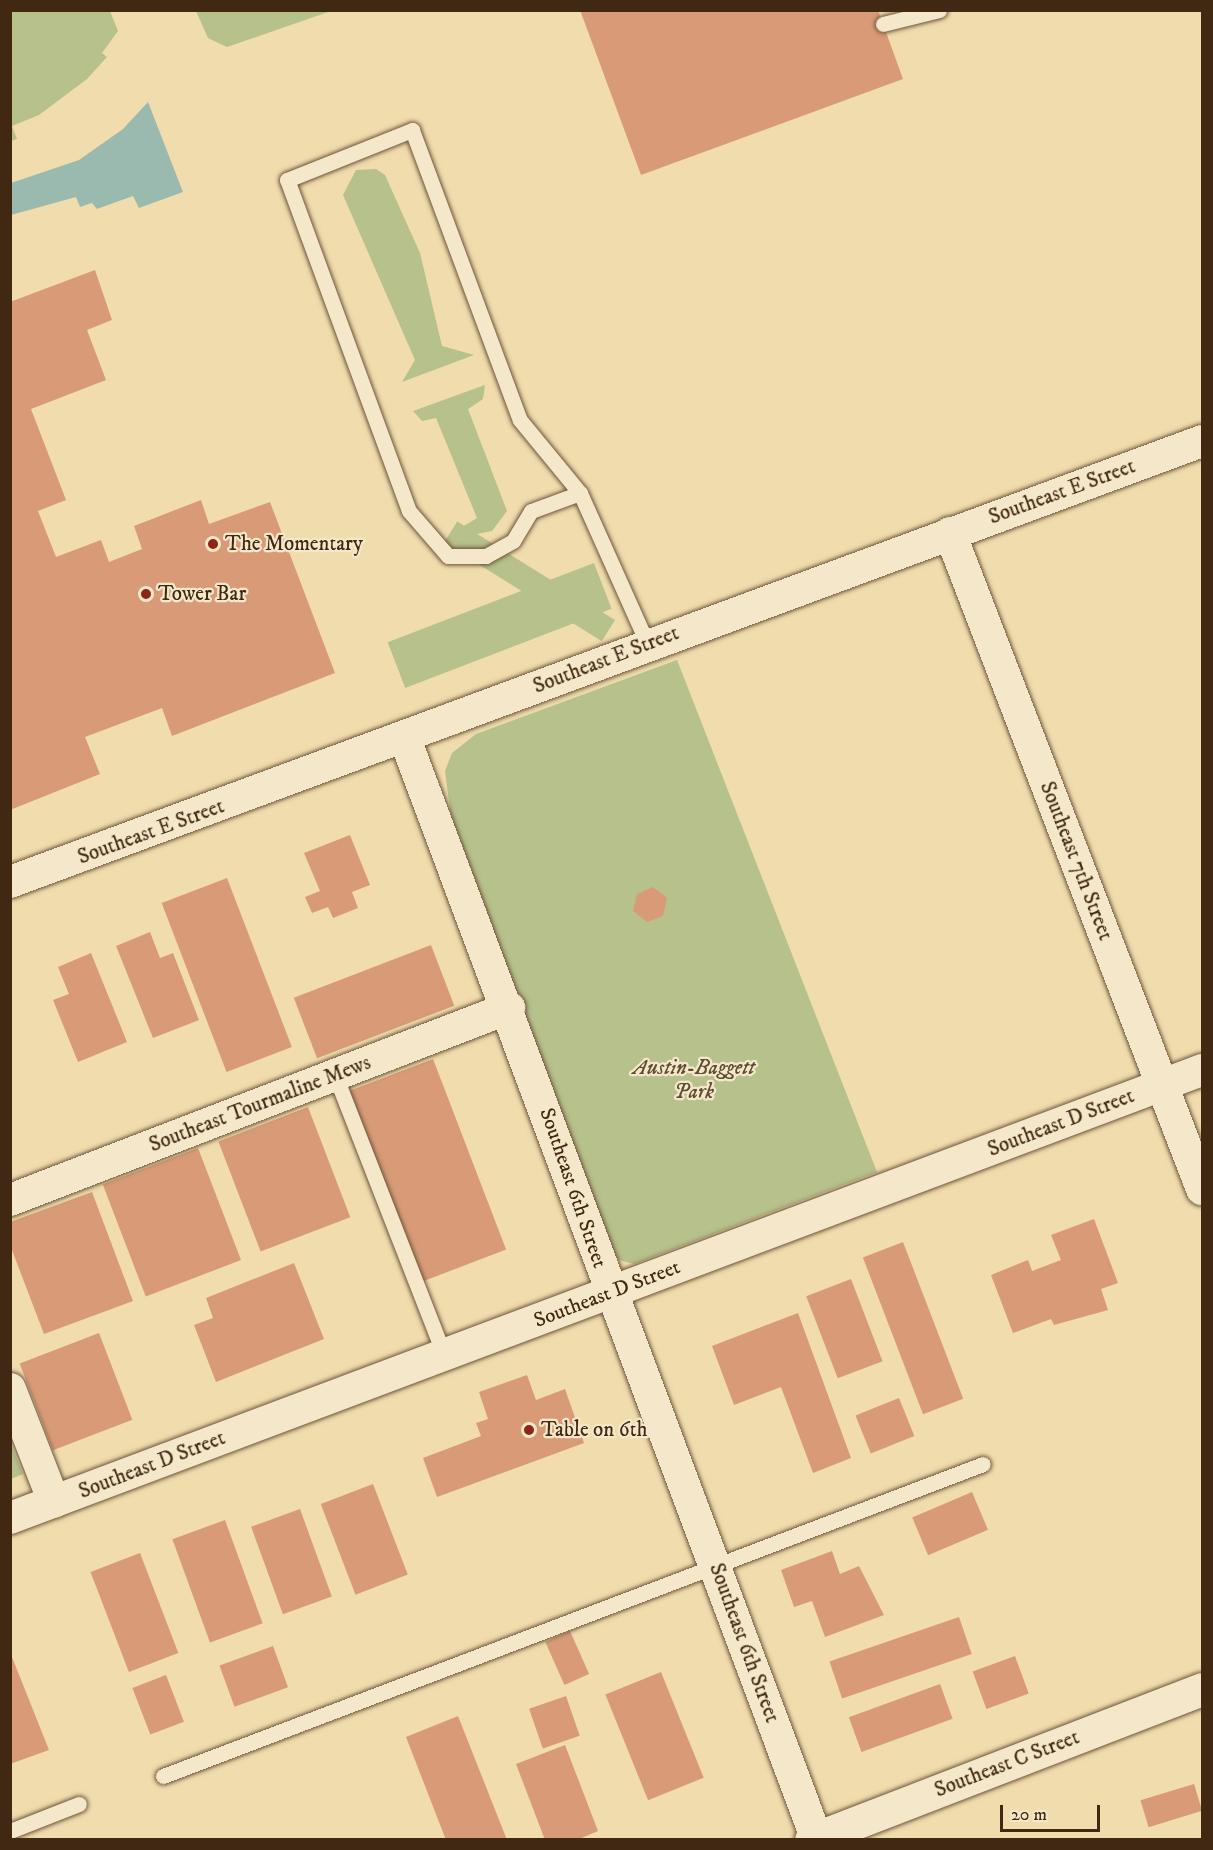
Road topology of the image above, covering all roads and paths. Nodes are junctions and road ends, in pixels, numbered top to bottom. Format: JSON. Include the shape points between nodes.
{"nodes":[{"id":1,"x":939,"y":10,"type":"edge"},
{"id":2,"x":883,"y":24,"type":"dead end"},
{"id":3,"x":1203,"y":441,"type":"edge"},
{"id":4,"x":580,"y":493,"type":"junction"},
{"id":5,"x":950,"y":533,"type":"junction"},
{"id":6,"x":647,"y":644,"type":"junction"},
{"id":7,"x":405,"y":739,"type":"junction"},
{"id":8,"x":10,"y":882,"type":"edge"},
{"id":9,"x":509,"y":1008,"type":"junction"},
{"id":10,"x":1203,"y":1070,"type":"edge"},
{"id":11,"x":335,"y":1075,"type":"junction"},
{"id":12,"x":1162,"y":1085,"type":"junction"},
{"id":13,"x":1203,"y":1189,"type":"edge"},
{"id":14,"x":10,"y":1200,"type":"edge"},
{"id":15,"x":610,"y":1293,"type":"junction"},
{"id":16,"x":444,"y":1355,"type":"junction"},
{"id":17,"x":10,"y":1389,"type":"edge"},
{"id":18,"x":983,"y":1464,"type":"dead end"},
{"id":19,"x":54,"y":1502,"type":"junction"},
{"id":20,"x":10,"y":1518,"type":"edge"},
{"id":21,"x":715,"y":1565,"type":"junction"},
{"id":22,"x":1203,"y":1689,"type":"edge"},
{"id":23,"x":163,"y":1776,"type":"dead end"},
{"id":24,"x":79,"y":1804,"type":"dead end"},
{"id":25,"x":10,"y":1831,"type":"edge"},
{"id":26,"x":815,"y":1839,"type":"edge"}],
"edges":[{"from":1,"to":2,"type":"lane"},
{"from":3,"to":5,"type":"street","name":"Southeast E Street"},
{"from":4,"to":4,"type":"lane","via":[[520,420],[412,130],[287,180],[409,511],[448,556],[486,556],[513,541],[531,511]]},
{"from":4,"to":6,"type":"lane"},
{"from":5,"to":6,"type":"street","name":"Southeast E Street"},
{"from":5,"to":12,"type":"street","name":"Southeast 7th Street"},
{"from":6,"to":7,"type":"street","name":"Southeast E Street"},
{"from":7,"to":8,"type":"street","name":"Southeast E Street"},
{"from":7,"to":9,"type":"street","name":"Southeast 6th Street"},
{"from":9,"to":11,"type":"street","name":"Southeast Tourmaline Mews"},
{"from":9,"to":15,"type":"street","name":"Southeast 6th Street"},
{"from":10,"to":12,"type":"street","name":"Southeast D Street"},
{"from":11,"to":14,"type":"street","name":"Southeast Tourmaline Mews"},
{"from":11,"to":16,"type":"lane"},
{"from":12,"to":13,"type":"street","name":"Southeast 7th Street"},
{"from":12,"to":15,"type":"street","name":"Southeast D Street"},
{"from":15,"to":16,"type":"street","name":"Southeast D Street"},
{"from":15,"to":21,"type":"street","name":"Southeast 6th Street"},
{"from":16,"to":19,"type":"street","name":"Southeast D Street"},
{"from":17,"to":19,"type":"street"},
{"from":18,"to":21,"type":"lane"},
{"from":19,"to":20,"type":"street","name":"Southeast D Street"},
{"from":21,"to":23,"type":"lane"},
{"from":21,"to":26,"type":"street","name":"Southeast 6th Street"},
{"from":22,"to":26,"type":"street","name":"Southeast C Street"},
{"from":24,"to":25,"type":"lane"}]}
